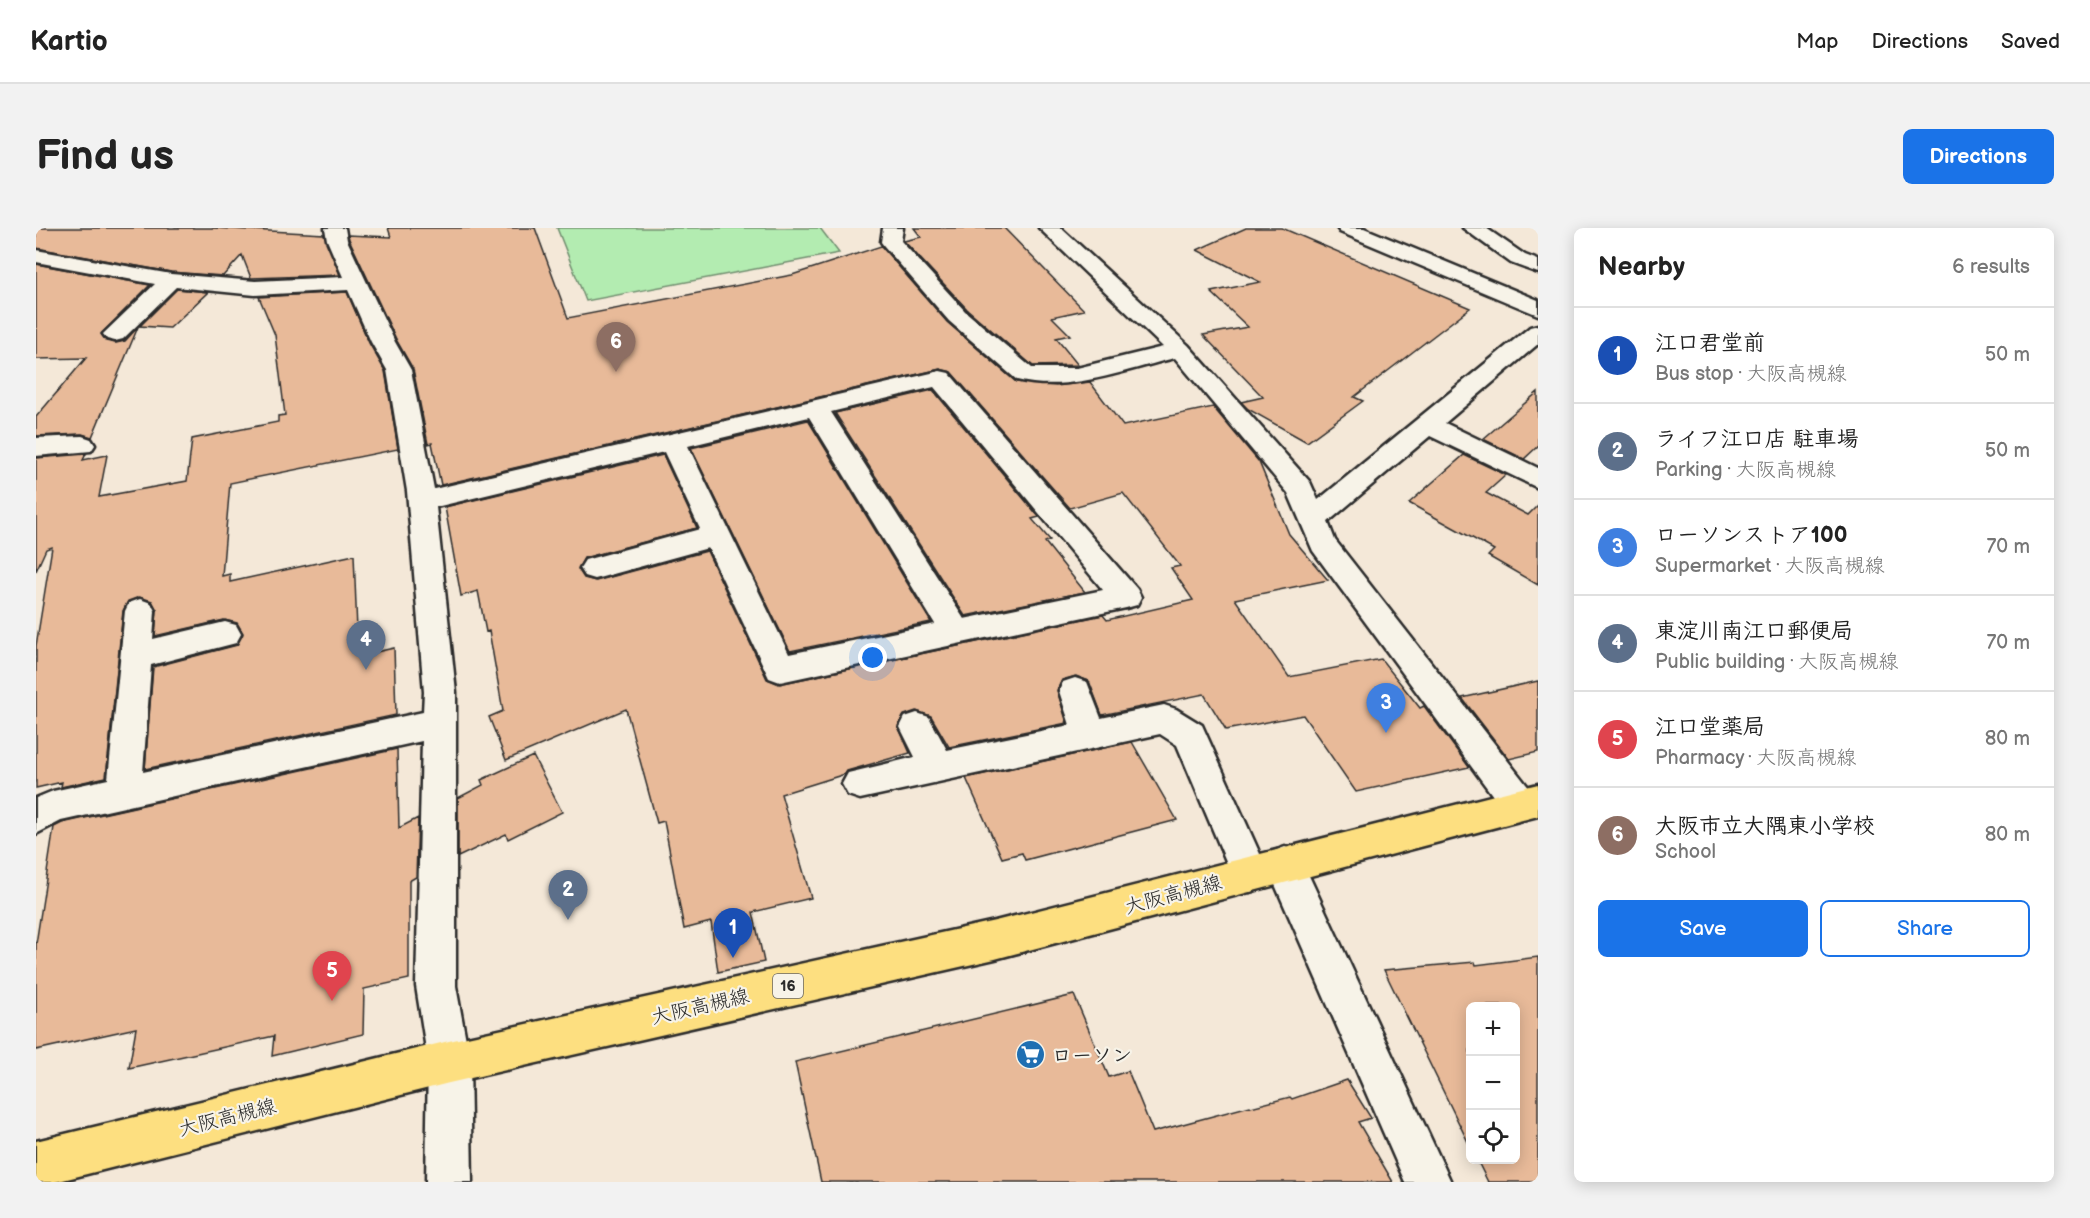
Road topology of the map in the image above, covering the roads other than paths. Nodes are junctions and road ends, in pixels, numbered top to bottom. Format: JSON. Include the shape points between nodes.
{"nodes":[{"id":1,"x":336,"y":228,"type":"edge"},
{"id":2,"x":893,"y":228,"type":"edge"},
{"id":3,"x":1049,"y":228,"type":"edge"},
{"id":4,"x":1347,"y":228,"type":"edge"},
{"id":5,"x":1473,"y":228,"type":"edge"},
{"id":6,"x":36,"y":256,"type":"edge"},
{"id":7,"x":1531,"y":264,"type":"edge"},
{"id":8,"x":171,"y":280,"type":"junction"},
{"id":9,"x":356,"y":283,"type":"junction"},
{"id":10,"x":1491,"y":288,"type":"junction"},
{"id":11,"x":1538,"y":308,"type":"edge"},
{"id":12,"x":1538,"y":332,"type":"edge"},
{"id":13,"x":115,"y":334,"type":"dead end"},
{"id":14,"x":1180,"y":350,"type":"junction"},
{"id":15,"x":815,"y":407,"type":"junction"},
{"id":16,"x":1427,"y":424,"type":"junction"},
{"id":17,"x":672,"y":441,"type":"junction"},
{"id":18,"x":82,"y":445,"type":"dead end"},
{"id":19,"x":36,"y":447,"type":"edge"},
{"id":20,"x":1538,"y":479,"type":"edge"},
{"id":21,"x":422,"y":501,"type":"junction"},
{"id":22,"x":1314,"y":519,"type":"junction"},
{"id":23,"x":717,"y":535,"type":"junction"},
{"id":24,"x":595,"y":568,"type":"dead end"},
{"id":25,"x":140,"y":611,"type":"dead end"},
{"id":26,"x":956,"y":632,"type":"junction"},
{"id":27,"x":225,"y":634,"type":"dead end"},
{"id":28,"x":136,"y":656,"type":"junction"},
{"id":29,"x":1076,"y":691,"type":"dead end"},
{"id":30,"x":440,"y":723,"type":"junction"},
{"id":31,"x":917,"y":727,"type":"dead end"},
{"id":32,"x":1090,"y":735,"type":"junction"},
{"id":33,"x":939,"y":768,"type":"junction"},
{"id":34,"x":860,"y":784,"type":"dead end"},
{"id":35,"x":124,"y":792,"type":"junction"},
{"id":36,"x":1529,"y":802,"type":"edge"},
{"id":37,"x":36,"y":818,"type":"edge"},
{"id":38,"x":1267,"y":869,"type":"junction"},
{"id":39,"x":449,"y":1062,"type":"junction"},
{"id":40,"x":36,"y":1164,"type":"edge"},
{"id":41,"x":449,"y":1182,"type":"edge"},
{"id":42,"x":1428,"y":1182,"type":"edge"}],
"edges":[{"from":1,"to":9,"type":"street","via":[[337,240]]},
{"from":2,"to":14,"type":"street","via":[[891,242],[957,316],[1026,375],[1077,375]]},
{"from":3,"to":14,"type":"street"},
{"from":4,"to":10,"type":"street"},
{"from":5,"to":7,"type":"street"},
{"from":6,"to":8,"type":"street"},
{"from":7,"to":10,"type":"street"},
{"from":8,"to":9,"type":"street","via":[[255,288]]},
{"from":8,"to":13,"type":"street"},
{"from":9,"to":21,"type":"street","via":[[399,370]]},
{"from":10,"to":11,"type":"street"},
{"from":12,"to":16,"type":"street"},
{"from":14,"to":22,"type":"street","via":[[1300,489]]},
{"from":15,"to":17,"type":"street"},
{"from":15,"to":26,"type":"street"},
{"from":15,"to":26,"type":"street","via":[[940,378],[1126,597]]},
{"from":16,"to":20,"type":"street"},
{"from":16,"to":22,"type":"street"},
{"from":17,"to":21,"type":"street"},
{"from":17,"to":23,"type":"street"},
{"from":18,"to":19,"type":"street"},
{"from":21,"to":30,"type":"street"},
{"from":22,"to":36,"type":"street","via":[[1323,544]]},
{"from":23,"to":24,"type":"street"},
{"from":23,"to":26,"type":"street","via":[[780,669]]},
{"from":25,"to":28,"type":"street"},
{"from":27,"to":28,"type":"street"},
{"from":28,"to":35,"type":"street"},
{"from":29,"to":32,"type":"street"},
{"from":30,"to":35,"type":"street"},
{"from":30,"to":39,"type":"street","via":[[436,986]]},
{"from":31,"to":33,"type":"street"},
{"from":32,"to":33,"type":"street"},
{"from":32,"to":38,"type":"street","via":[[1164,719],[1190,735]]},
{"from":33,"to":34,"type":"street"},
{"from":35,"to":37,"type":"street","via":[[53,807]]},
{"from":36,"to":38,"type":"main road","name":"大阪高槻線","number":"16"},
{"from":38,"to":39,"type":"main road","name":"大阪高槻線","number":"16","via":[[995,940]]},
{"from":38,"to":42,"type":"street"},
{"from":39,"to":40,"type":"main road","name":"大阪高槻線","number":"16"},
{"from":39,"to":41,"type":"street"}]}
